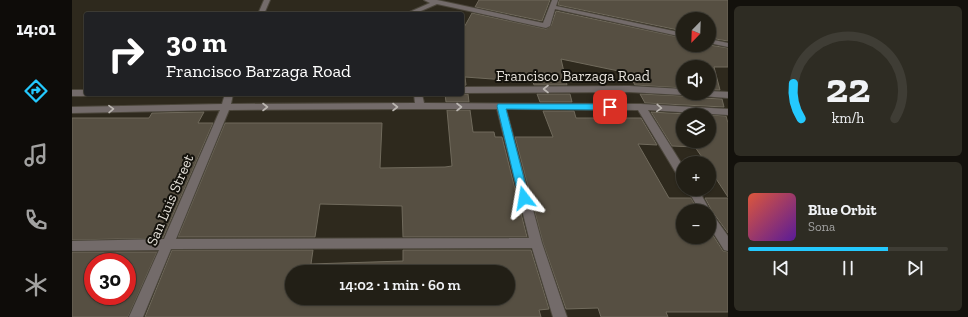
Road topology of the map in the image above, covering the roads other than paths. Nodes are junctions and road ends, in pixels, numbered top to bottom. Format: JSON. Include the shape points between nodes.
{"nodes":[{"id":1,"x":267,"y":0,"type":"edge"},
{"id":2,"x":427,"y":0,"type":"edge"},
{"id":3,"x":555,"y":0,"type":"edge"},
{"id":4,"x":438,"y":1,"type":"edge"},
{"id":5,"x":553,"y":7,"type":"junction"},
{"id":6,"x":263,"y":12,"type":"edge"},
{"id":7,"x":413,"y":12,"type":"edge"},
{"id":8,"x":676,"y":33,"type":"edge"},
{"id":9,"x":716,"y":42,"type":"edge"},
{"id":10,"x":728,"y":45,"type":"edge"},
{"id":11,"x":464,"y":90,"type":"edge"},
{"id":12,"x":676,"y":92,"type":"edge"},
{"id":13,"x":72,"y":93,"type":"edge"},
{"id":14,"x":84,"y":93,"type":"edge"},
{"id":15,"x":716,"y":94,"type":"edge"},
{"id":16,"x":728,"y":95,"type":"edge"},
{"id":17,"x":229,"y":96,"type":"edge"},
{"id":18,"x":418,"y":96,"type":"edge"},
{"id":19,"x":501,"y":106,"type":"junction"},
{"id":20,"x":226,"y":107,"type":"junction"},
{"id":21,"x":420,"y":107,"type":"junction"},
{"id":22,"x":641,"y":107,"type":"junction"},
{"id":23,"x":72,"y":110,"type":"edge"},
{"id":24,"x":728,"y":112,"type":"edge"},
{"id":25,"x":676,"y":163,"type":"edge"},
{"id":26,"x":716,"y":227,"type":"edge"},
{"id":27,"x":536,"y":243,"type":"junction"},
{"id":28,"x":167,"y":244,"type":"junction"},
{"id":29,"x":72,"y":246,"type":"edge"},
{"id":30,"x":728,"y":246,"type":"edge"},
{"id":31,"x":136,"y":317,"type":"edge"},
{"id":32,"x":560,"y":317,"type":"edge"}],
"edges":[{"from":1,"to":6,"type":"street"},
{"from":2,"to":4,"type":"street"},
{"from":3,"to":5,"type":"street"},
{"from":4,"to":5,"type":"street","via":[[546,26]]},
{"from":4,"to":7,"type":"street"},
{"from":5,"to":8,"type":"street"},
{"from":9,"to":10,"type":"street"},
{"from":12,"to":11,"type":"street","name":"Francisco Barzaga Road","one_way":true,"via":[[629,89]]},
{"from":13,"to":14,"type":"street"},
{"from":15,"to":16,"type":"street"},
{"from":17,"to":20,"type":"street","name":"San Luis Street"},
{"from":18,"to":21,"type":"street"},
{"from":21,"to":19,"type":"street","name":"Francisco Barzaga Road","one_way":true},
{"from":19,"to":22,"type":"street","name":"Francisco Barzaga Road"},
{"from":19,"to":27,"type":"street"},
{"from":20,"to":21,"type":"street","name":"Francisco Barzaga Road","one_way":true},
{"from":23,"to":20,"type":"street","name":"Francisco Barzaga Road","one_way":true},
{"from":20,"to":28,"type":"street","name":"San Luis Street"},
{"from":22,"to":24,"type":"street","name":"Francisco Barzaga Road","one_way":true},
{"from":22,"to":25,"type":"street"},
{"from":26,"to":30,"type":"street"},
{"from":27,"to":28,"type":"street"},
{"from":27,"to":32,"type":"street"},
{"from":28,"to":29,"type":"street"},
{"from":28,"to":31,"type":"street","name":"San Luis Street"}]}
